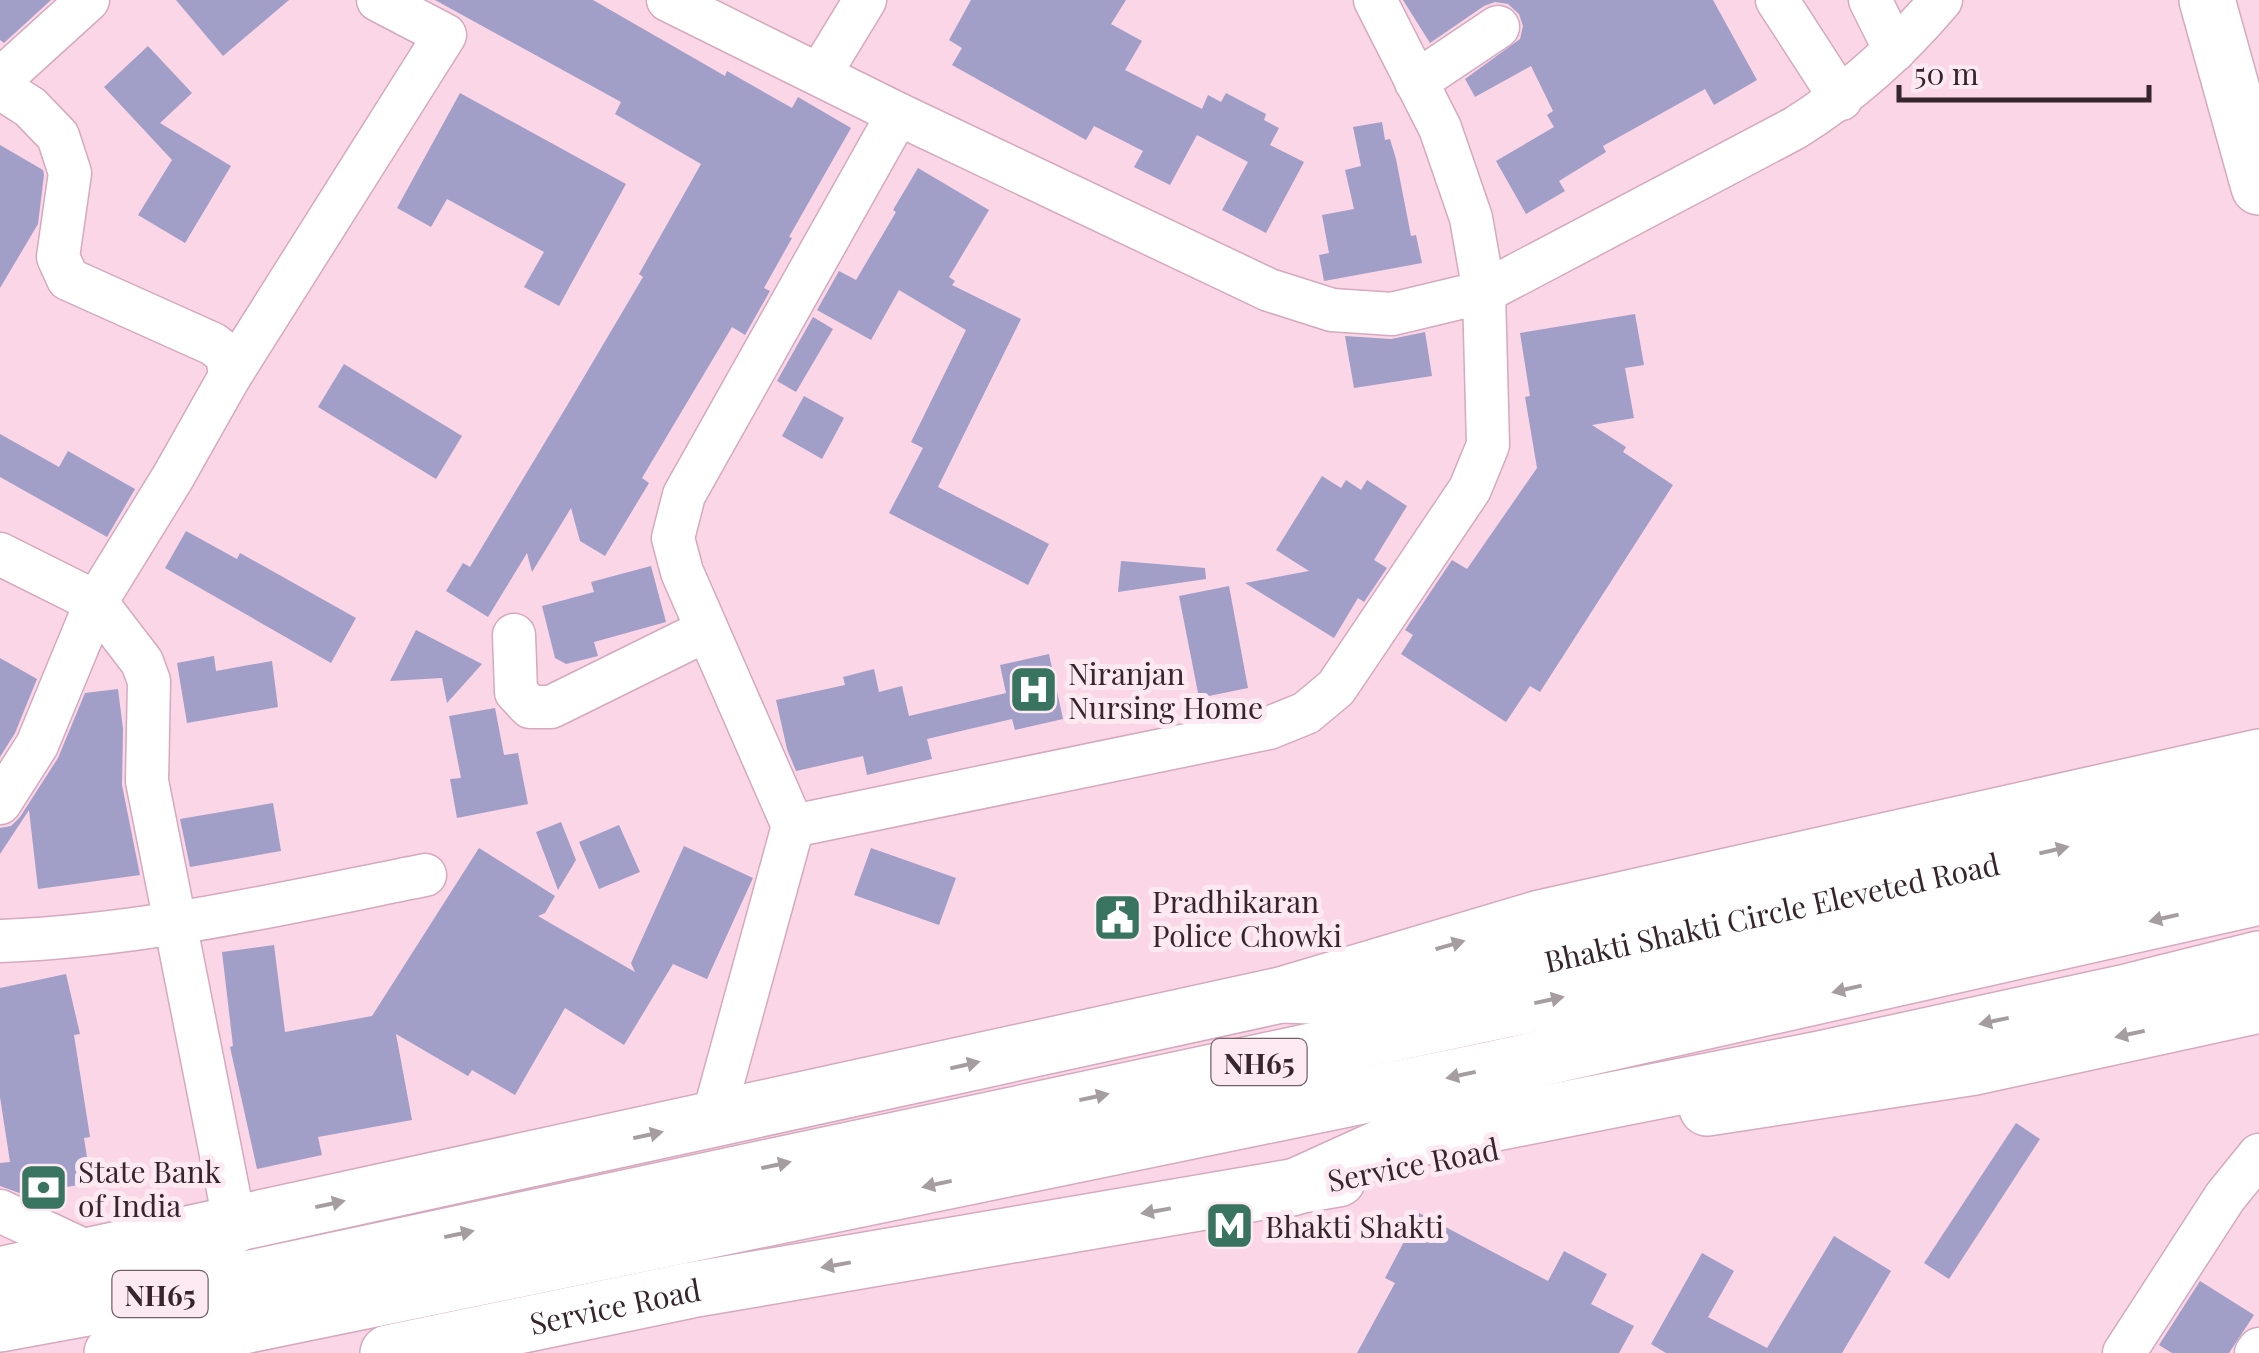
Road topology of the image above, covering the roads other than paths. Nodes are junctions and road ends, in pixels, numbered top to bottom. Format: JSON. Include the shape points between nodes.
{"nodes":[{"id":1,"x":88,"y":0,"type":"edge"},
{"id":2,"x":378,"y":0,"type":"edge"},
{"id":3,"x":668,"y":0,"type":"edge"},
{"id":4,"x":866,"y":0,"type":"edge"},
{"id":5,"x":1374,"y":0,"type":"edge"},
{"id":6,"x":1777,"y":0,"type":"edge"},
{"id":7,"x":1870,"y":0,"type":"edge"},
{"id":8,"x":1941,"y":0,"type":"edge"},
{"id":9,"x":2207,"y":0,"type":"edge"},
{"id":10,"x":1498,"y":27,"type":"dead end"},
{"id":11,"x":1895,"y":50,"type":"junction"},
{"id":12,"x":820,"y":74,"type":"junction"},
{"id":13,"x":0,"y":80,"type":"edge"},
{"id":14,"x":1416,"y":82,"type":"junction"},
{"id":15,"x":0,"y":88,"type":"edge"},
{"id":16,"x":1841,"y":99,"type":"junction"},
{"id":17,"x":898,"y":114,"type":"junction"},
{"id":18,"x":2259,"y":187,"type":"edge"},
{"id":19,"x":1484,"y":292,"type":"junction"},
{"id":20,"x":230,"y":376,"type":"junction"},
{"id":21,"x":0,"y":554,"type":"edge"},
{"id":22,"x":96,"y":602,"type":"junction"},
{"id":23,"x":707,"y":630,"type":"junction"},
{"id":24,"x":514,"y":634,"type":"dead end"},
{"id":25,"x":2259,"y":757,"type":"edge"},
{"id":26,"x":6,"y":780,"type":"edge"},
{"id":27,"x":2259,"y":800,"type":"edge"},
{"id":28,"x":794,"y":826,"type":"junction"},
{"id":29,"x":2259,"y":852,"type":"edge"},
{"id":30,"x":426,"y":875,"type":"dead end"},
{"id":31,"x":2259,"y":897,"type":"edge"},
{"id":32,"x":175,"y":924,"type":"junction"},
{"id":33,"x":0,"y":941,"type":"edge"},
{"id":34,"x":2259,"y":959,"type":"edge"},
{"id":35,"x":1281,"y":994,"type":"junction"},
{"id":36,"x":2259,"y":1005,"type":"edge"},
{"id":37,"x":712,"y":1121,"type":"junction"},
{"id":38,"x":2259,"y":1154,"type":"edge"},
{"id":39,"x":1292,"y":1188,"type":"junction"},
{"id":40,"x":0,"y":1211,"type":"edge"},
{"id":41,"x":234,"y":1224,"type":"junction"},
{"id":42,"x":94,"y":1255,"type":"junction"},
{"id":43,"x":0,"y":1275,"type":"edge"},
{"id":44,"x":264,"y":1300,"type":"junction"},
{"id":45,"x":59,"y":1312,"type":"junction"},
{"id":46,"x":0,"y":1324,"type":"edge"},
{"id":47,"x":112,"y":1353,"type":"edge"},
{"id":48,"x":388,"y":1353,"type":"edge"},
{"id":49,"x":2124,"y":1353,"type":"edge"}],
"edges":[{"from":1,"to":13,"type":"street"},
{"from":2,"to":20,"type":"street","via":[[445,35]]},
{"from":3,"to":12,"type":"street"},
{"from":4,"to":12,"type":"street"},
{"from":5,"to":14,"type":"street"},
{"from":6,"to":16,"type":"street"},
{"from":7,"to":11,"type":"street"},
{"from":8,"to":11,"type":"street"},
{"from":9,"to":18,"type":"main road"},
{"from":10,"to":14,"type":"street"},
{"from":11,"to":16,"type":"street"},
{"from":12,"to":17,"type":"street"},
{"from":14,"to":19,"type":"street","via":[[1472,218]]},
{"from":15,"to":20,"type":"street","via":[[58,136],[70,173],[58,257],[68,279],[214,344],[226,355]]},
{"from":16,"to":19,"type":"street"},
{"from":17,"to":19,"type":"street","via":[[1269,290],[1332,310],[1392,314]]},
{"from":17,"to":23,"type":"street","via":[[684,495],[673,538]]},
{"from":19,"to":28,"type":"street","via":[[1488,445],[1470,489],[1336,688],[1306,713],[1269,728]]},
{"from":20,"to":22,"type":"street"},
{"from":21,"to":22,"type":"street"},
{"from":22,"to":26,"type":"street","via":[[45,727]]},
{"from":22,"to":32,"type":"street","via":[[149,681],[147,781]]},
{"from":23,"to":24,"type":"street","via":[[551,707],[530,707],[516,692]]},
{"from":23,"to":28,"type":"street"},
{"from":35,"to":25,"type":"main road","one_way":true,"via":[[1540,918]]},
{"from":35,"to":27,"type":"main road","name":"Bhakti Shakti Circle Eleveted Road","one_way":true,"via":[[1377,998]]},
{"from":28,"to":37,"type":"street"},
{"from":44,"to":29,"type":"main road","number":"NH65","one_way":true,"via":[[1404,1031]]},
{"from":30,"to":32,"type":"street"},
{"from":31,"to":44,"type":"main road","number":"NH65","one_way":true,"via":[[1492,1068]]},
{"from":32,"to":33,"type":"street"},
{"from":32,"to":41,"type":"street"},
{"from":34,"to":39,"type":"main road","one_way":true,"via":[[1820,1058],[1388,1144]]},
{"from":37,"to":35,"type":"main road","one_way":true},
{"from":36,"to":39,"type":"main road","name":"Service Road","one_way":true,"via":[[1975,1068],[1749,1100]]},
{"from":41,"to":37,"type":"main road","one_way":true},
{"from":38,"to":49,"type":"street"},
{"from":39,"to":48,"type":"main road","name":"Service Road","one_way":true,"via":[[691,1290]]},
{"from":40,"to":42,"type":"street"},
{"from":41,"to":42,"type":"main road"},
{"from":41,"to":45,"type":"main road"},
{"from":42,"to":43,"type":"main road"},
{"from":44,"to":45,"type":"main road","number":"NH65"},
{"from":44,"to":47,"type":"main road","number":"NH65"},
{"from":45,"to":46,"type":"main road","number":"NH65"}]}
